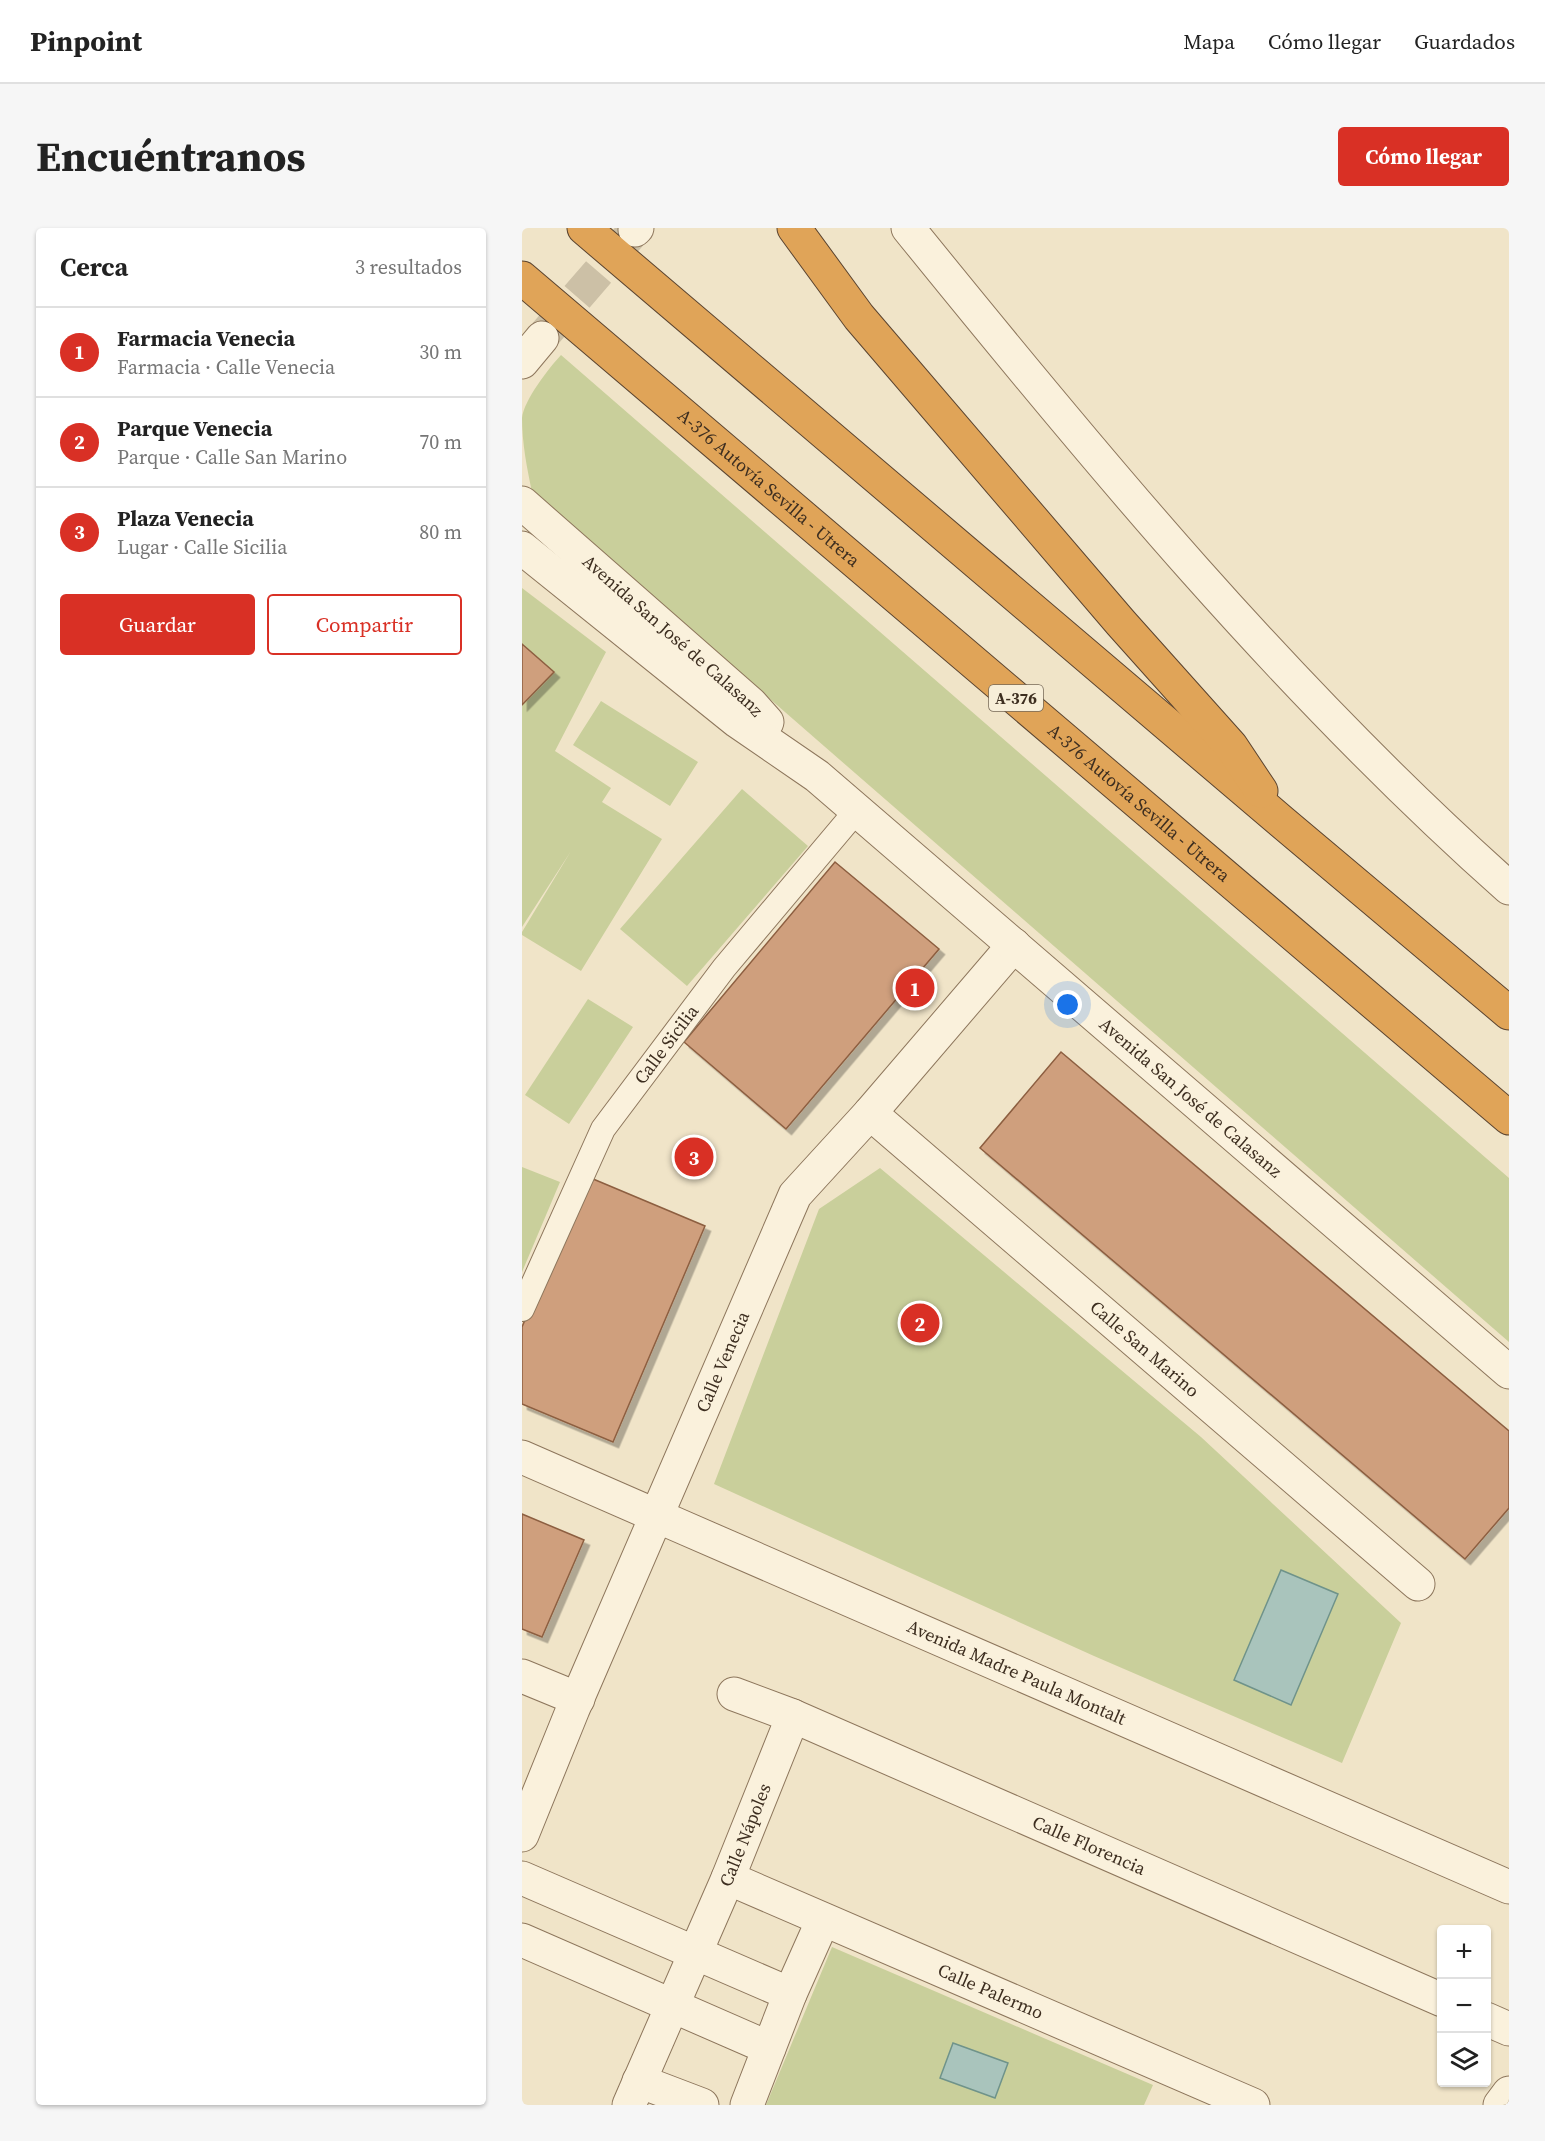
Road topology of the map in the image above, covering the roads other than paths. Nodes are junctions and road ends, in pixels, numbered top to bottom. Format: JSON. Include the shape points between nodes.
{"nodes":[{"id":1,"x":584,"y":228,"type":"edge"},
{"id":2,"x":794,"y":228,"type":"edge"},
{"id":3,"x":908,"y":228,"type":"edge"},
{"id":4,"x":522,"y":278,"type":"edge"},
{"id":5,"x":522,"y":503,"type":"edge"},
{"id":6,"x":524,"y":546,"type":"edge"},
{"id":7,"x":817,"y":776,"type":"junction"},
{"id":8,"x":857,"y":810,"type":"junction"},
{"id":9,"x":1281,"y":822,"type":"junction"},
{"id":10,"x":1509,"y":888,"type":"edge"},
{"id":11,"x":1014,"y":945,"type":"junction"},
{"id":12,"x":1509,"y":1013,"type":"edge"},
{"id":13,"x":870,"y":1113,"type":"junction"},
{"id":14,"x":1509,"y":1118,"type":"edge"},
{"id":15,"x":522,"y":1309,"type":"edge"},
{"id":16,"x":1509,"y":1372,"type":"edge"},
{"id":17,"x":522,"y":1457,"type":"edge"},
{"id":18,"x":657,"y":1516,"type":"junction"},
{"id":19,"x":1418,"y":1584,"type":"dead end"},
{"id":20,"x":522,"y":1676,"type":"edge"},
{"id":21,"x":734,"y":1694,"type":"dead end"},
{"id":22,"x":578,"y":1699,"type":"junction"},
{"id":23,"x":793,"y":1716,"type":"junction"},
{"id":24,"x":522,"y":1835,"type":"edge"},
{"id":25,"x":522,"y":1878,"type":"edge"},
{"id":26,"x":728,"y":1878,"type":"junction"},
{"id":27,"x":1509,"y":1887,"type":"edge"},
{"id":28,"x":823,"y":1920,"type":"junction"},
{"id":29,"x":522,"y":1940,"type":"edge"},
{"id":30,"x":696,"y":1953,"type":"junction"},
{"id":31,"x":790,"y":1994,"type":"junction"},
{"id":32,"x":1437,"y":1998,"type":"edge"},
{"id":33,"x":672,"y":2004,"type":"junction"},
{"id":34,"x":1491,"y":2021,"type":"edge"},
{"id":35,"x":1509,"y":2029,"type":"edge"},
{"id":36,"x":769,"y":2048,"type":"junction"},
{"id":37,"x":634,"y":2093,"type":"edge"},
{"id":38,"x":1509,"y":2093,"type":"edge"},
{"id":39,"x":1247,"y":2104,"type":"edge"},
{"id":40,"x":702,"y":2105,"type":"edge"},
{"id":41,"x":747,"y":2105,"type":"edge"},
{"id":42,"x":1500,"y":2105,"type":"edge"}],
"edges":[{"from":1,"to":9,"type":"highway"},
{"from":2,"to":9,"type":"highway","via":[[859,317],[1231,746]]},
{"from":3,"to":10,"type":"street","via":[[1067,423],[1206,583],[1342,727]]},
{"from":4,"to":14,"type":"highway","name":"A-376 Autovía Sevilla - Utrera","number":"A-376"},
{"from":5,"to":7,"type":"street","name":"Avenida San José de Calasanz","via":[[751,704]]},
{"from":6,"to":7,"type":"street","name":"Avenida San José de Calasanz","via":[[737,722]]},
{"from":7,"to":8,"type":"street","name":"Avenida San José de Calasanz"},
{"from":8,"to":11,"type":"street","name":"Avenida San José de Calasanz"},
{"from":8,"to":15,"type":"street","name":"Calle Sicilia","via":[[724,968],[603,1129]]},
{"from":9,"to":12,"type":"highway"},
{"from":11,"to":13,"type":"street","name":"Calle Venecia"},
{"from":11,"to":16,"type":"street","name":"Avenida San José de Calasanz"},
{"from":13,"to":18,"type":"street","name":"Calle Venecia","via":[[795,1195]]},
{"from":13,"to":19,"type":"street","name":"Calle San Marino"},
{"from":17,"to":18,"type":"street","name":"Avenida Madre Paula Montalt"},
{"from":18,"to":22,"type":"street","name":"Calle Venecia"},
{"from":18,"to":27,"type":"street","name":"Avenida Madre Paula Montalt"},
{"from":20,"to":22,"type":"street"},
{"from":21,"to":23,"type":"street","name":"Calle Florencia"},
{"from":22,"to":24,"type":"street","name":"Calle Venecia"},
{"from":23,"to":26,"type":"street","name":"Calle Nápoles"},
{"from":23,"to":32,"type":"street","name":"Calle Florencia"},
{"from":25,"to":30,"type":"street"},
{"from":26,"to":28,"type":"street","name":"Calle Palermo"},
{"from":26,"to":30,"type":"street","name":"Calle Nápoles"},
{"from":28,"to":31,"type":"street"},
{"from":28,"to":39,"type":"street","name":"Calle Palermo"},
{"from":29,"to":33,"type":"street"},
{"from":30,"to":31,"type":"street"},
{"from":30,"to":33,"type":"street","name":"Calle Nápoles"},
{"from":31,"to":36,"type":"street"},
{"from":33,"to":36,"type":"street"},
{"from":33,"to":37,"type":"street","name":"Calle Nápoles"},
{"from":34,"to":35,"type":"street"},
{"from":36,"to":41,"type":"street"},
{"from":37,"to":40,"type":"street"},
{"from":38,"to":42,"type":"street"}]}
